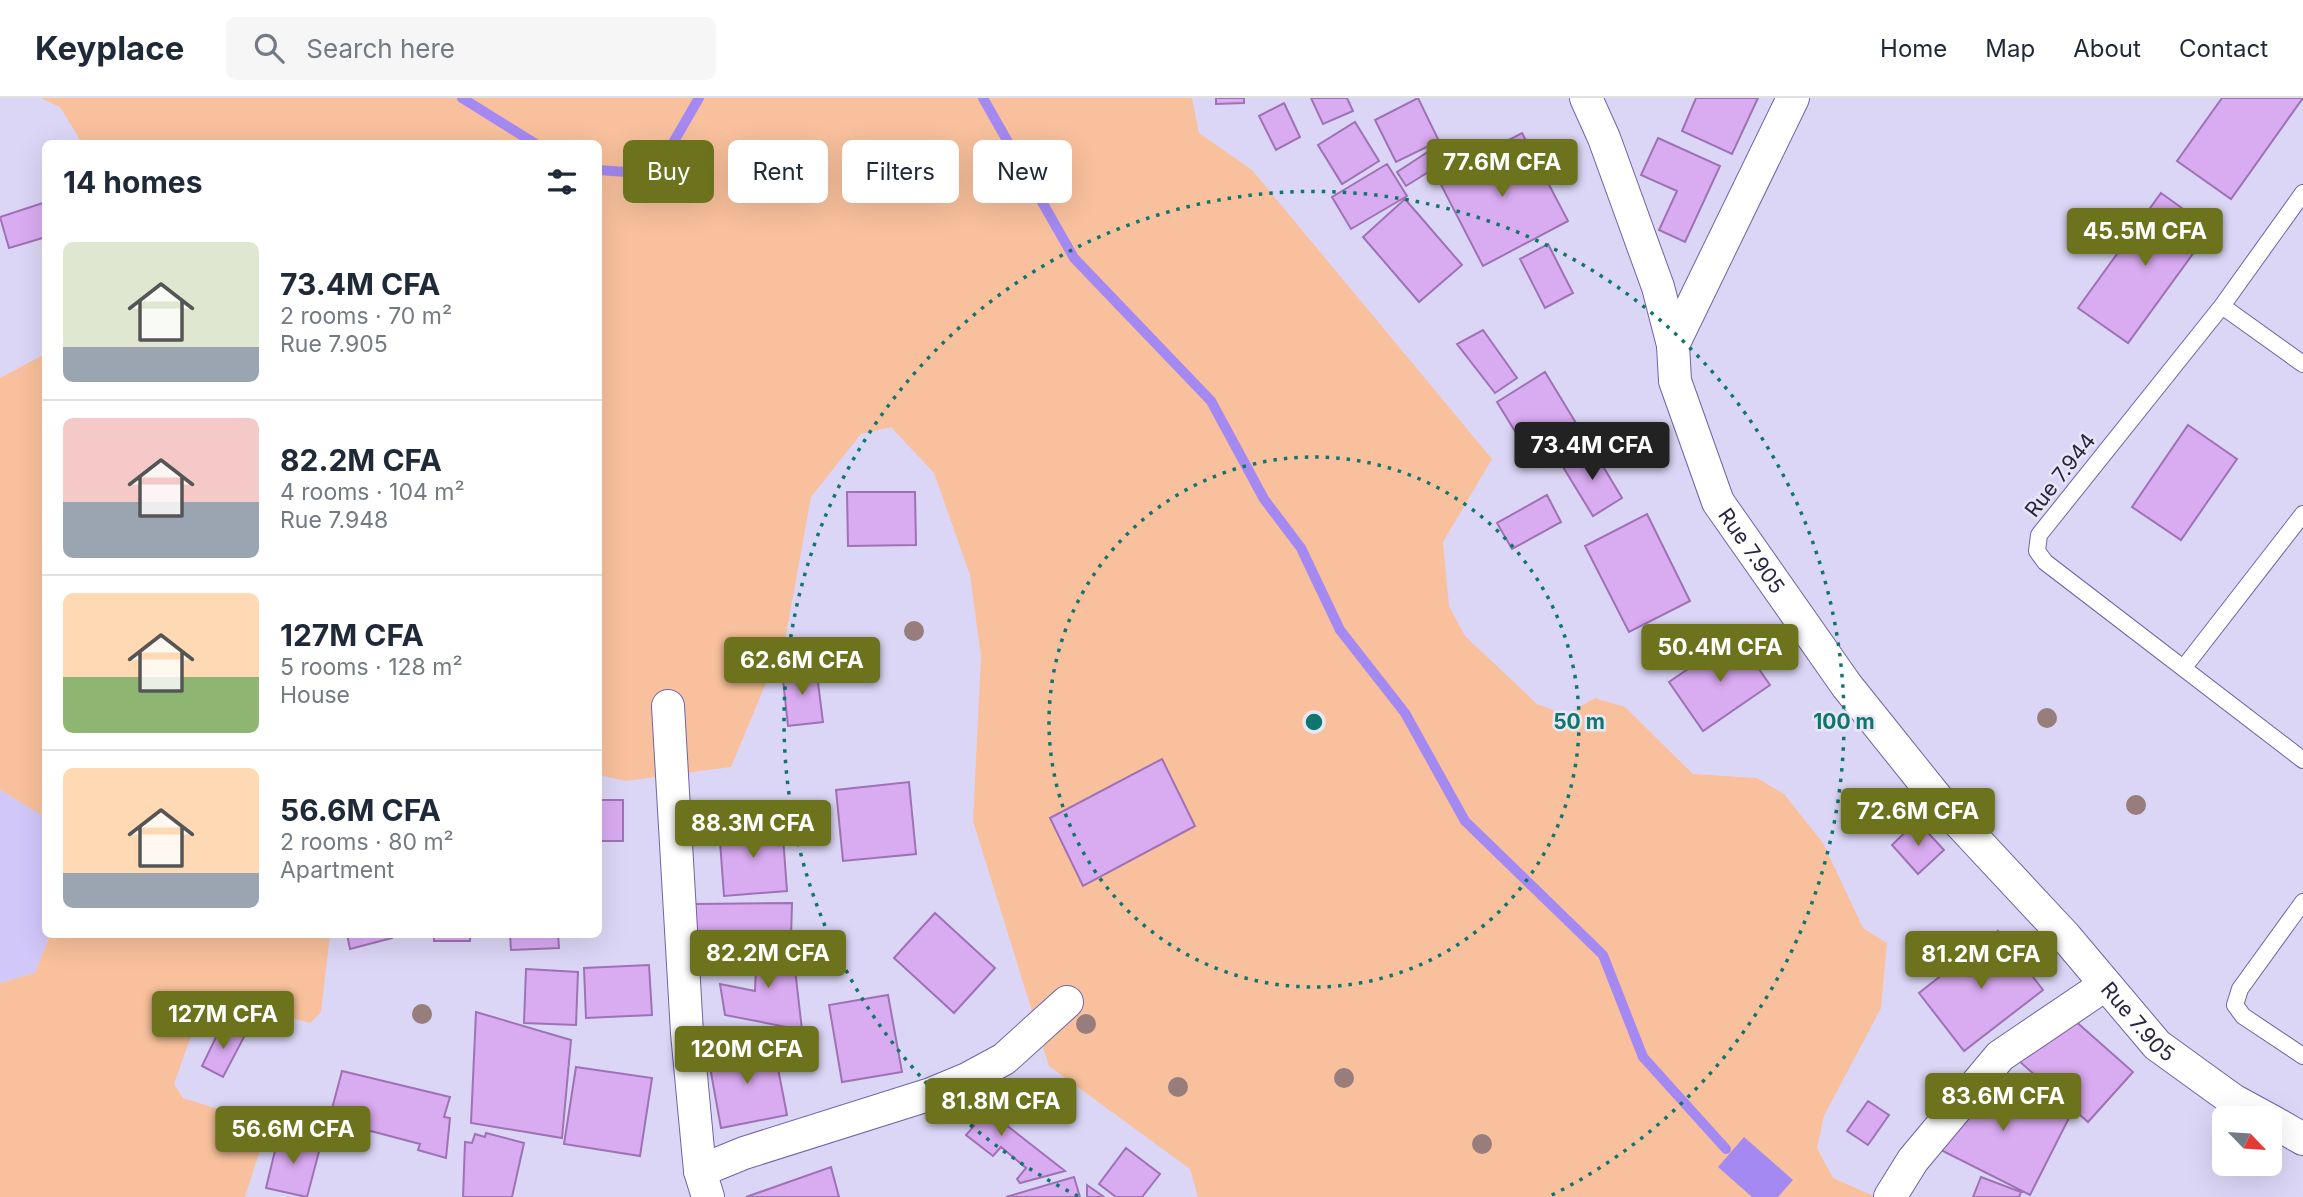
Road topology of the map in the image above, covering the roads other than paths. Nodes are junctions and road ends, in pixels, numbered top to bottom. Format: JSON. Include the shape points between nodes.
{"nodes":[{"id":1,"x":1586,"y":98,"type":"edge"},
{"id":2,"x":1793,"y":98,"type":"edge"},
{"id":3,"x":2303,"y":193,"type":"edge"},
{"id":4,"x":2222,"y":306,"type":"junction"},
{"id":5,"x":1673,"y":345,"type":"junction"},
{"id":6,"x":2303,"y":364,"type":"edge"},
{"id":7,"x":2303,"y":514,"type":"edge"},
{"id":8,"x":2185,"y":666,"type":"junction"},
{"id":9,"x":668,"y":706,"type":"dead end"},
{"id":10,"x":2303,"y":760,"type":"edge"},
{"id":11,"x":2303,"y":902,"type":"edge"},
{"id":12,"x":2105,"y":985,"type":"junction"},
{"id":13,"x":1067,"y":1002,"type":"dead end"},
{"id":14,"x":2303,"y":1056,"type":"edge"},
{"id":15,"x":2244,"y":1106,"type":"edge"},
{"id":16,"x":2282,"y":1127,"type":"edge"},
{"id":17,"x":2303,"y":1139,"type":"edge"},
{"id":18,"x":704,"y":1184,"type":"edge"},
{"id":19,"x":1890,"y":1197,"type":"edge"}],
"edges":[{"from":1,"to":5,"type":"street","name":"Rue 7.905","via":[[1640,234]]},
{"from":2,"to":5,"type":"street"},
{"from":3,"to":4,"type":"lane","name":"Rue 7.944"},
{"from":4,"to":6,"type":"lane"},
{"from":4,"to":8,"type":"lane","name":"Rue 7.944","via":[[2039,535],[2037,551],[2045,562]]},
{"from":5,"to":12,"type":"street","name":"Rue 7.905","via":[[1675,381],[1718,502],[1847,686],[1940,802]]},
{"from":7,"to":8,"type":"lane"},
{"from":8,"to":10,"type":"lane","name":"Rue 7.944"},
{"from":9,"to":18,"type":"street","via":[[687,1033]]},
{"from":11,"to":14,"type":"lane","via":[[2240,989],[2235,1005],[2243,1016]]},
{"from":12,"to":15,"type":"street","name":"Rue 7.905","via":[[2157,1045]]},
{"from":12,"to":19,"type":"street","via":[[2000,1056],[1913,1160]]},
{"from":13,"to":18,"type":"street","via":[[1004,1059],[967,1079],[744,1153]]},
{"from":16,"to":17,"type":"street","name":"Rue 7.905"}]}
